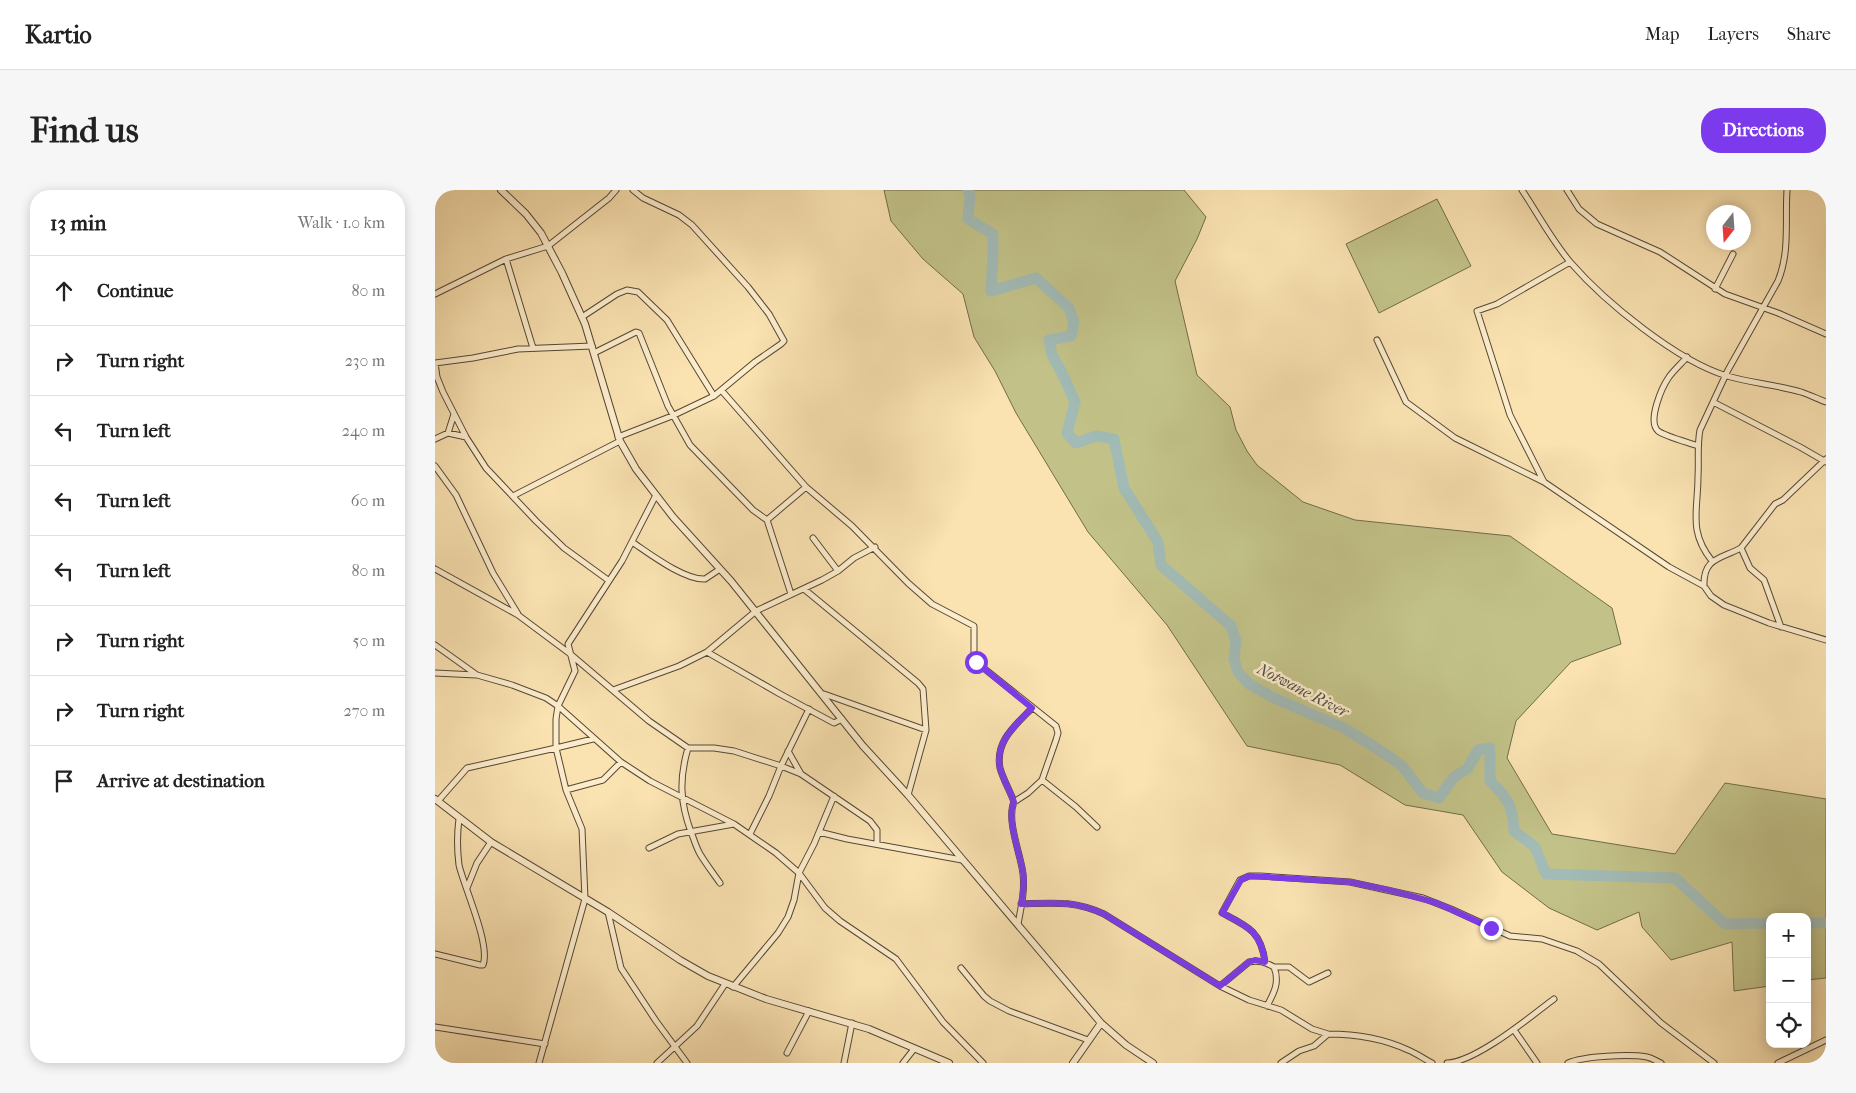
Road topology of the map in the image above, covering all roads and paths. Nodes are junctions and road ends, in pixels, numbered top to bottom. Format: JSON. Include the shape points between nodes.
{"nodes":[{"id":1,"x":501,"y":190,"type":"edge"},
{"id":2,"x":616,"y":190,"type":"edge"},
{"id":3,"x":633,"y":190,"type":"edge"},
{"id":4,"x":1523,"y":190,"type":"edge"},
{"id":5,"x":1567,"y":190,"type":"edge"},
{"id":6,"x":1787,"y":190,"type":"edge"},
{"id":7,"x":548,"y":246,"type":"junction"},
{"id":8,"x":1733,"y":254,"type":"dead end"},
{"id":9,"x":506,"y":259,"type":"junction"},
{"id":10,"x":1571,"y":262,"type":"junction"},
{"id":11,"x":1715,"y":289,"type":"junction"},
{"id":12,"x":435,"y":294,"type":"edge"},
{"id":13,"x":1763,"y":308,"type":"junction"},
{"id":14,"x":582,"y":317,"type":"junction"},
{"id":15,"x":1826,"y":334,"type":"edge"},
{"id":16,"x":1377,"y":340,"type":"dead end"},
{"id":17,"x":533,"y":348,"type":"junction"},
{"id":18,"x":593,"y":350,"type":"junction"},
{"id":19,"x":1687,"y":357,"type":"junction"},
{"id":20,"x":435,"y":363,"type":"edge"},
{"id":21,"x":1725,"y":375,"type":"junction"},
{"id":22,"x":721,"y":391,"type":"junction"},
{"id":23,"x":715,"y":396,"type":"junction"},
{"id":24,"x":1713,"y":402,"type":"junction"},
{"id":25,"x":1826,"y":402,"type":"edge"},
{"id":26,"x":454,"y":414,"type":"junction"},
{"id":27,"x":672,"y":416,"type":"junction"},
{"id":28,"x":448,"y":433,"type":"junction"},
{"id":29,"x":466,"y":437,"type":"junction"},
{"id":30,"x":435,"y":439,"type":"edge"},
{"id":31,"x":619,"y":439,"type":"junction"},
{"id":32,"x":1698,"y":446,"type":"junction"},
{"id":33,"x":1825,"y":461,"type":"edge"},
{"id":34,"x":435,"y":466,"type":"edge"},
{"id":35,"x":1544,"y":482,"type":"junction"},
{"id":36,"x":807,"y":487,"type":"junction"},
{"id":37,"x":656,"y":495,"type":"junction"},
{"id":38,"x":513,"y":496,"type":"junction"},
{"id":39,"x":767,"y":520,"type":"junction"},
{"id":40,"x":813,"y":538,"type":"dead end"},
{"id":41,"x":632,"y":542,"type":"junction"},
{"id":42,"x":875,"y":548,"type":"junction"},
{"id":43,"x":1741,"y":548,"type":"junction"},
{"id":44,"x":1712,"y":561,"type":"junction"},
{"id":45,"x":435,"y":569,"type":"edge"},
{"id":46,"x":720,"y":569,"type":"junction"},
{"id":47,"x":838,"y":571,"type":"junction"},
{"id":48,"x":608,"y":580,"type":"junction"},
{"id":49,"x":1704,"y":586,"type":"junction"},
{"id":50,"x":804,"y":589,"type":"junction"},
{"id":51,"x":791,"y":594,"type":"junction"},
{"id":52,"x":756,"y":611,"type":"junction"},
{"id":53,"x":518,"y":614,"type":"junction"},
{"id":54,"x":1781,"y":627,"type":"junction"},
{"id":55,"x":1826,"y":640,"type":"edge"},
{"id":56,"x":435,"y":645,"type":"edge"},
{"id":57,"x":707,"y":652,"type":"junction"},
{"id":58,"x":569,"y":653,"type":"junction"},
{"id":59,"x":435,"y":673,"type":"edge"},
{"id":60,"x":477,"y":675,"type":"junction"},
{"id":61,"x":613,"y":690,"type":"junction"},
{"id":62,"x":824,"y":694,"type":"junction"},
{"id":63,"x":558,"y":706,"type":"junction"},
{"id":64,"x":1032,"y":708,"type":"junction"},
{"id":65,"x":809,"y":709,"type":"junction"},
{"id":66,"x":842,"y":719,"type":"junction"},
{"id":67,"x":926,"y":730,"type":"junction"},
{"id":68,"x":593,"y":739,"type":"junction"},
{"id":69,"x":556,"y":748,"type":"junction"},
{"id":70,"x":688,"y":748,"type":"junction"},
{"id":71,"x":788,"y":751,"type":"junction"},
{"id":72,"x":621,"y":762,"type":"junction"},
{"id":73,"x":781,"y":766,"type":"junction"},
{"id":74,"x":801,"y":774,"type":"junction"},
{"id":75,"x":1042,"y":780,"type":"junction"},
{"id":76,"x":567,"y":790,"type":"junction"},
{"id":77,"x":908,"y":795,"type":"junction"},
{"id":78,"x":681,"y":796,"type":"junction"},
{"id":79,"x":834,"y":796,"type":"junction"},
{"id":80,"x":437,"y":800,"type":"edge"},
{"id":81,"x":1014,"y":802,"type":"junction"},
{"id":82,"x":459,"y":818,"type":"junction"},
{"id":83,"x":734,"y":824,"type":"junction"},
{"id":84,"x":1097,"y":827,"type":"dead end"},
{"id":85,"x":691,"y":831,"type":"junction"},
{"id":86,"x":819,"y":832,"type":"junction"},
{"id":87,"x":751,"y":834,"type":"junction"},
{"id":88,"x":491,"y":842,"type":"junction"},
{"id":89,"x":877,"y":844,"type":"junction"},
{"id":90,"x":649,"y":848,"type":"dead end"},
{"id":91,"x":963,"y":860,"type":"junction"},
{"id":92,"x":799,"y":873,"type":"junction"},
{"id":93,"x":720,"y":882,"type":"dead end"},
{"id":94,"x":466,"y":889,"type":"junction"},
{"id":95,"x":585,"y":899,"type":"junction"},
{"id":96,"x":1021,"y":904,"type":"junction"},
{"id":97,"x":609,"y":912,"type":"junction"},
{"id":98,"x":1018,"y":924,"type":"junction"},
{"id":99,"x":435,"y":954,"type":"edge"},
{"id":100,"x":1265,"y":962,"type":"junction"},
{"id":101,"x":1274,"y":967,"type":"junction"},
{"id":102,"x":961,"y":968,"type":"dead end"},
{"id":103,"x":1329,"y":973,"type":"dead end"},
{"id":104,"x":725,"y":984,"type":"junction"},
{"id":105,"x":1220,"y":986,"type":"junction"},
{"id":106,"x":733,"y":987,"type":"junction"},
{"id":107,"x":1554,"y":999,"type":"dead end"},
{"id":108,"x":1267,"y":1006,"type":"junction"},
{"id":109,"x":809,"y":1011,"type":"junction"},
{"id":110,"x":852,"y":1023,"type":"junction"},
{"id":111,"x":1101,"y":1024,"type":"junction"},
{"id":112,"x":435,"y":1027,"type":"edge"},
{"id":113,"x":1514,"y":1030,"type":"junction"},
{"id":114,"x":1328,"y":1034,"type":"junction"},
{"id":115,"x":1088,"y":1040,"type":"junction"},
{"id":116,"x":1826,"y":1040,"type":"edge"},
{"id":117,"x":545,"y":1044,"type":"junction"},
{"id":118,"x":675,"y":1046,"type":"junction"},
{"id":119,"x":914,"y":1048,"type":"junction"},
{"id":120,"x":787,"y":1052,"type":"dead end"},
{"id":121,"x":539,"y":1063,"type":"edge"},
{"id":122,"x":657,"y":1063,"type":"edge"},
{"id":123,"x":687,"y":1063,"type":"edge"},
{"id":124,"x":844,"y":1063,"type":"edge"},
{"id":125,"x":903,"y":1063,"type":"edge"},
{"id":126,"x":949,"y":1063,"type":"edge"},
{"id":127,"x":983,"y":1063,"type":"edge"},
{"id":128,"x":1073,"y":1063,"type":"edge"},
{"id":129,"x":1153,"y":1063,"type":"edge"},
{"id":130,"x":1281,"y":1063,"type":"edge"},
{"id":131,"x":1433,"y":1063,"type":"edge"},
{"id":132,"x":1447,"y":1063,"type":"edge"},
{"id":133,"x":1537,"y":1063,"type":"edge"},
{"id":134,"x":1568,"y":1063,"type":"edge"},
{"id":135,"x":1661,"y":1063,"type":"edge"},
{"id":136,"x":1714,"y":1063,"type":"edge"},
{"id":137,"x":1778,"y":1063,"type":"edge"}],
"edges":[{"from":1,"to":7,"type":"street","via":[[526,214]]},
{"from":2,"to":7,"type":"street"},
{"from":3,"to":22,"type":"street","via":[[692,225],[748,287],[783,337],[781,344]]},
{"from":4,"to":10,"type":"street"},
{"from":5,"to":11,"type":"street","via":[[1579,209],[1597,224],[1660,252]]},
{"from":6,"to":13,"type":"street","via":[[1783,268]]},
{"from":7,"to":9,"type":"street"},
{"from":7,"to":14,"type":"street"},
{"from":8,"to":11,"type":"street"},
{"from":9,"to":12,"type":"street"},
{"from":9,"to":17,"type":"street"},
{"from":10,"to":19,"type":"street","via":[[1635,322]]},
{"from":10,"to":35,"type":"street","via":[[1497,304],[1477,311],[1510,415]]},
{"from":11,"to":13,"type":"street"},
{"from":13,"to":15,"type":"street"},
{"from":13,"to":21,"type":"street"},
{"from":14,"to":18,"type":"street"},
{"from":14,"to":23,"type":"street","via":[[617,294],[627,290],[638,292],[667,320]]},
{"from":16,"to":35,"type":"street","via":[[1406,402],[1455,438]]},
{"from":17,"to":18,"type":"street"},
{"from":17,"to":20,"type":"street"},
{"from":18,"to":27,"type":"street","via":[[639,333]]},
{"from":18,"to":31,"type":"street"},
{"from":19,"to":21,"type":"street"},
{"from":19,"to":32,"type":"street","via":[[1662,389],[1654,423],[1658,431]]},
{"from":20,"to":26,"type":"street","via":[[440,385]]},
{"from":21,"to":24,"type":"street"},
{"from":21,"to":25,"type":"street","via":[[1801,392]]},
{"from":22,"to":23,"type":"street"},
{"from":22,"to":36,"type":"street"},
{"from":23,"to":27,"type":"street"},
{"from":24,"to":32,"type":"street"},
{"from":24,"to":33,"type":"street"},
{"from":26,"to":28,"type":"street"},
{"from":26,"to":29,"type":"street"},
{"from":27,"to":31,"type":"street"},
{"from":27,"to":39,"type":"street","via":[[690,445],[746,504]]},
{"from":28,"to":29,"type":"street"},
{"from":28,"to":30,"type":"street"},
{"from":29,"to":38,"type":"street","via":[[486,468]]},
{"from":31,"to":37,"type":"street"},
{"from":31,"to":38,"type":"street"},
{"from":32,"to":44,"type":"street","via":[[1697,526],[1702,548]]},
{"from":33,"to":43,"type":"street","via":[[1775,504]]},
{"from":34,"to":53,"type":"street","via":[[456,494],[493,573]]},
{"from":35,"to":49,"type":"street","via":[[1669,567]]},
{"from":36,"to":39,"type":"street"},
{"from":36,"to":42,"type":"street"},
{"from":37,"to":41,"type":"street"},
{"from":37,"to":46,"type":"street"},
{"from":38,"to":48,"type":"street","via":[[564,548]]},
{"from":39,"to":51,"type":"street"},
{"from":40,"to":47,"type":"street"},
{"from":41,"to":46,"type":"street","via":[[666,564],[695,577],[705,579]]},
{"from":41,"to":48,"type":"street"},
{"from":42,"to":47,"type":"street","via":[[854,558]]},
{"from":42,"to":64,"type":"street","via":[[932,604],[974,626],[976,662]]},
{"from":43,"to":44,"type":"street"},
{"from":43,"to":54,"type":"street","via":[[1750,568],[1764,580]]},
{"from":44,"to":49,"type":"street","via":[[1705,570]]},
{"from":45,"to":53,"type":"street"},
{"from":46,"to":52,"type":"street"},
{"from":47,"to":50,"type":"street"},
{"from":48,"to":58,"type":"street","via":[[568,642]]},
{"from":49,"to":54,"type":"street","via":[[1724,605]]},
{"from":50,"to":51,"type":"street"},
{"from":50,"to":67,"type":"street","via":[[921,686]]},
{"from":51,"to":52,"type":"street"},
{"from":52,"to":57,"type":"street"},
{"from":52,"to":62,"type":"street"},
{"from":53,"to":58,"type":"street"},
{"from":54,"to":55,"type":"street"},
{"from":56,"to":60,"type":"street"},
{"from":57,"to":61,"type":"street"},
{"from":57,"to":65,"type":"street"},
{"from":58,"to":61,"type":"street"},
{"from":58,"to":63,"type":"street","via":[[575,673]]},
{"from":59,"to":60,"type":"street"},
{"from":60,"to":63,"type":"street","via":[[543,696]]},
{"from":61,"to":70,"type":"street","via":[[649,722]]},
{"from":62,"to":66,"type":"street"},
{"from":62,"to":67,"type":"street"},
{"from":63,"to":68,"type":"street"},
{"from":63,"to":69,"type":"street"},
{"from":64,"to":75,"type":"street","via":[[1058,729]]},
{"from":64,"to":81,"type":"street","via":[[1000,746],[1001,770]]},
{"from":65,"to":66,"type":"street","via":[[834,723]]},
{"from":65,"to":71,"type":"street"},
{"from":66,"to":77,"type":"street"},
{"from":67,"to":77,"type":"street"},
{"from":68,"to":69,"type":"street"},
{"from":68,"to":72,"type":"street"},
{"from":69,"to":76,"type":"street"},
{"from":69,"to":80,"type":"street","via":[[467,768]]},
{"from":70,"to":73,"type":"street","via":[[734,751]]},
{"from":70,"to":78,"type":"street"},
{"from":71,"to":73,"type":"street"},
{"from":71,"to":74,"type":"street"},
{"from":72,"to":76,"type":"street","via":[[603,780]]},
{"from":72,"to":78,"type":"street"},
{"from":73,"to":74,"type":"street"},
{"from":73,"to":87,"type":"street"},
{"from":74,"to":79,"type":"street"},
{"from":75,"to":81,"type":"street"},
{"from":75,"to":84,"type":"street"},
{"from":76,"to":95,"type":"street","via":[[582,828]]},
{"from":77,"to":91,"type":"street"},
{"from":78,"to":83,"type":"street"},
{"from":78,"to":85,"type":"street"},
{"from":79,"to":86,"type":"street"},
{"from":79,"to":89,"type":"street","via":[[870,821],[876,828]]},
{"from":80,"to":82,"type":"street"},
{"from":81,"to":96,"type":"street","via":[[1012,821],[1023,873]]},
{"from":82,"to":88,"type":"street"},
{"from":82,"to":94,"type":"street","via":[[459,865]]},
{"from":83,"to":85,"type":"street"},
{"from":83,"to":87,"type":"street"},
{"from":85,"to":90,"type":"street"},
{"from":85,"to":93,"type":"street","via":[[699,852]]},
{"from":86,"to":89,"type":"street"},
{"from":86,"to":92,"type":"street"},
{"from":87,"to":92,"type":"street"},
{"from":88,"to":94,"type":"street"},
{"from":88,"to":95,"type":"street"},
{"from":89,"to":91,"type":"street"},
{"from":91,"to":98,"type":"street"},
{"from":92,"to":106,"type":"street","via":[[788,917]]},
{"from":92,"to":127,"type":"street","via":[[825,908],[897,959],[943,1022]]},
{"from":94,"to":99,"type":"street","via":[[478,923],[484,962],[480,965]]},
{"from":95,"to":97,"type":"street"},
{"from":95,"to":117,"type":"street"},
{"from":96,"to":98,"type":"street"},
{"from":96,"to":105,"type":"street","via":[[1067,903],[1091,908]]},
{"from":97,"to":104,"type":"street","via":[[680,960]]},
{"from":97,"to":118,"type":"street","via":[[621,968]]},
{"from":98,"to":111,"type":"street"},
{"from":100,"to":101,"type":"street"},
{"from":100,"to":105,"type":"street","via":[[1249,962]]},
{"from":100,"to":136,"type":"street","via":[[1255,933],[1222,913],[1244,878],[1260,876],[1350,882],[1397,892],[1437,903],[1510,936],[1535,938],[1588,956],[1661,1022]]},
{"from":101,"to":103,"type":"street","via":[[1289,967],[1309,982]]},
{"from":101,"to":108,"type":"street","via":[[1276,988]]},
{"from":102,"to":115,"type":"street","via":[[990,1001]]},
{"from":104,"to":106,"type":"street"},
{"from":104,"to":118,"type":"street","via":[[697,1026]]},
{"from":105,"to":108,"type":"street"},
{"from":106,"to":109,"type":"street"},
{"from":107,"to":113,"type":"street"},
{"from":108,"to":114,"type":"street"},
{"from":109,"to":110,"type":"street"},
{"from":109,"to":120,"type":"street"},
{"from":110,"to":119,"type":"street"},
{"from":110,"to":124,"type":"street"},
{"from":111,"to":115,"type":"street"},
{"from":111,"to":129,"type":"street"},
{"from":112,"to":117,"type":"street"},
{"from":113,"to":132,"type":"street","via":[[1473,1054]]},
{"from":113,"to":133,"type":"street"},
{"from":114,"to":130,"type":"street","via":[[1314,1046]]},
{"from":114,"to":131,"type":"street","via":[[1382,1040]]},
{"from":115,"to":128,"type":"street"},
{"from":116,"to":137,"type":"street"},
{"from":117,"to":121,"type":"street"},
{"from":118,"to":122,"type":"street"},
{"from":118,"to":123,"type":"street"},
{"from":119,"to":125,"type":"street"},
{"from":119,"to":126,"type":"street"},
{"from":134,"to":135,"type":"street","via":[[1634,1056]]}]}
